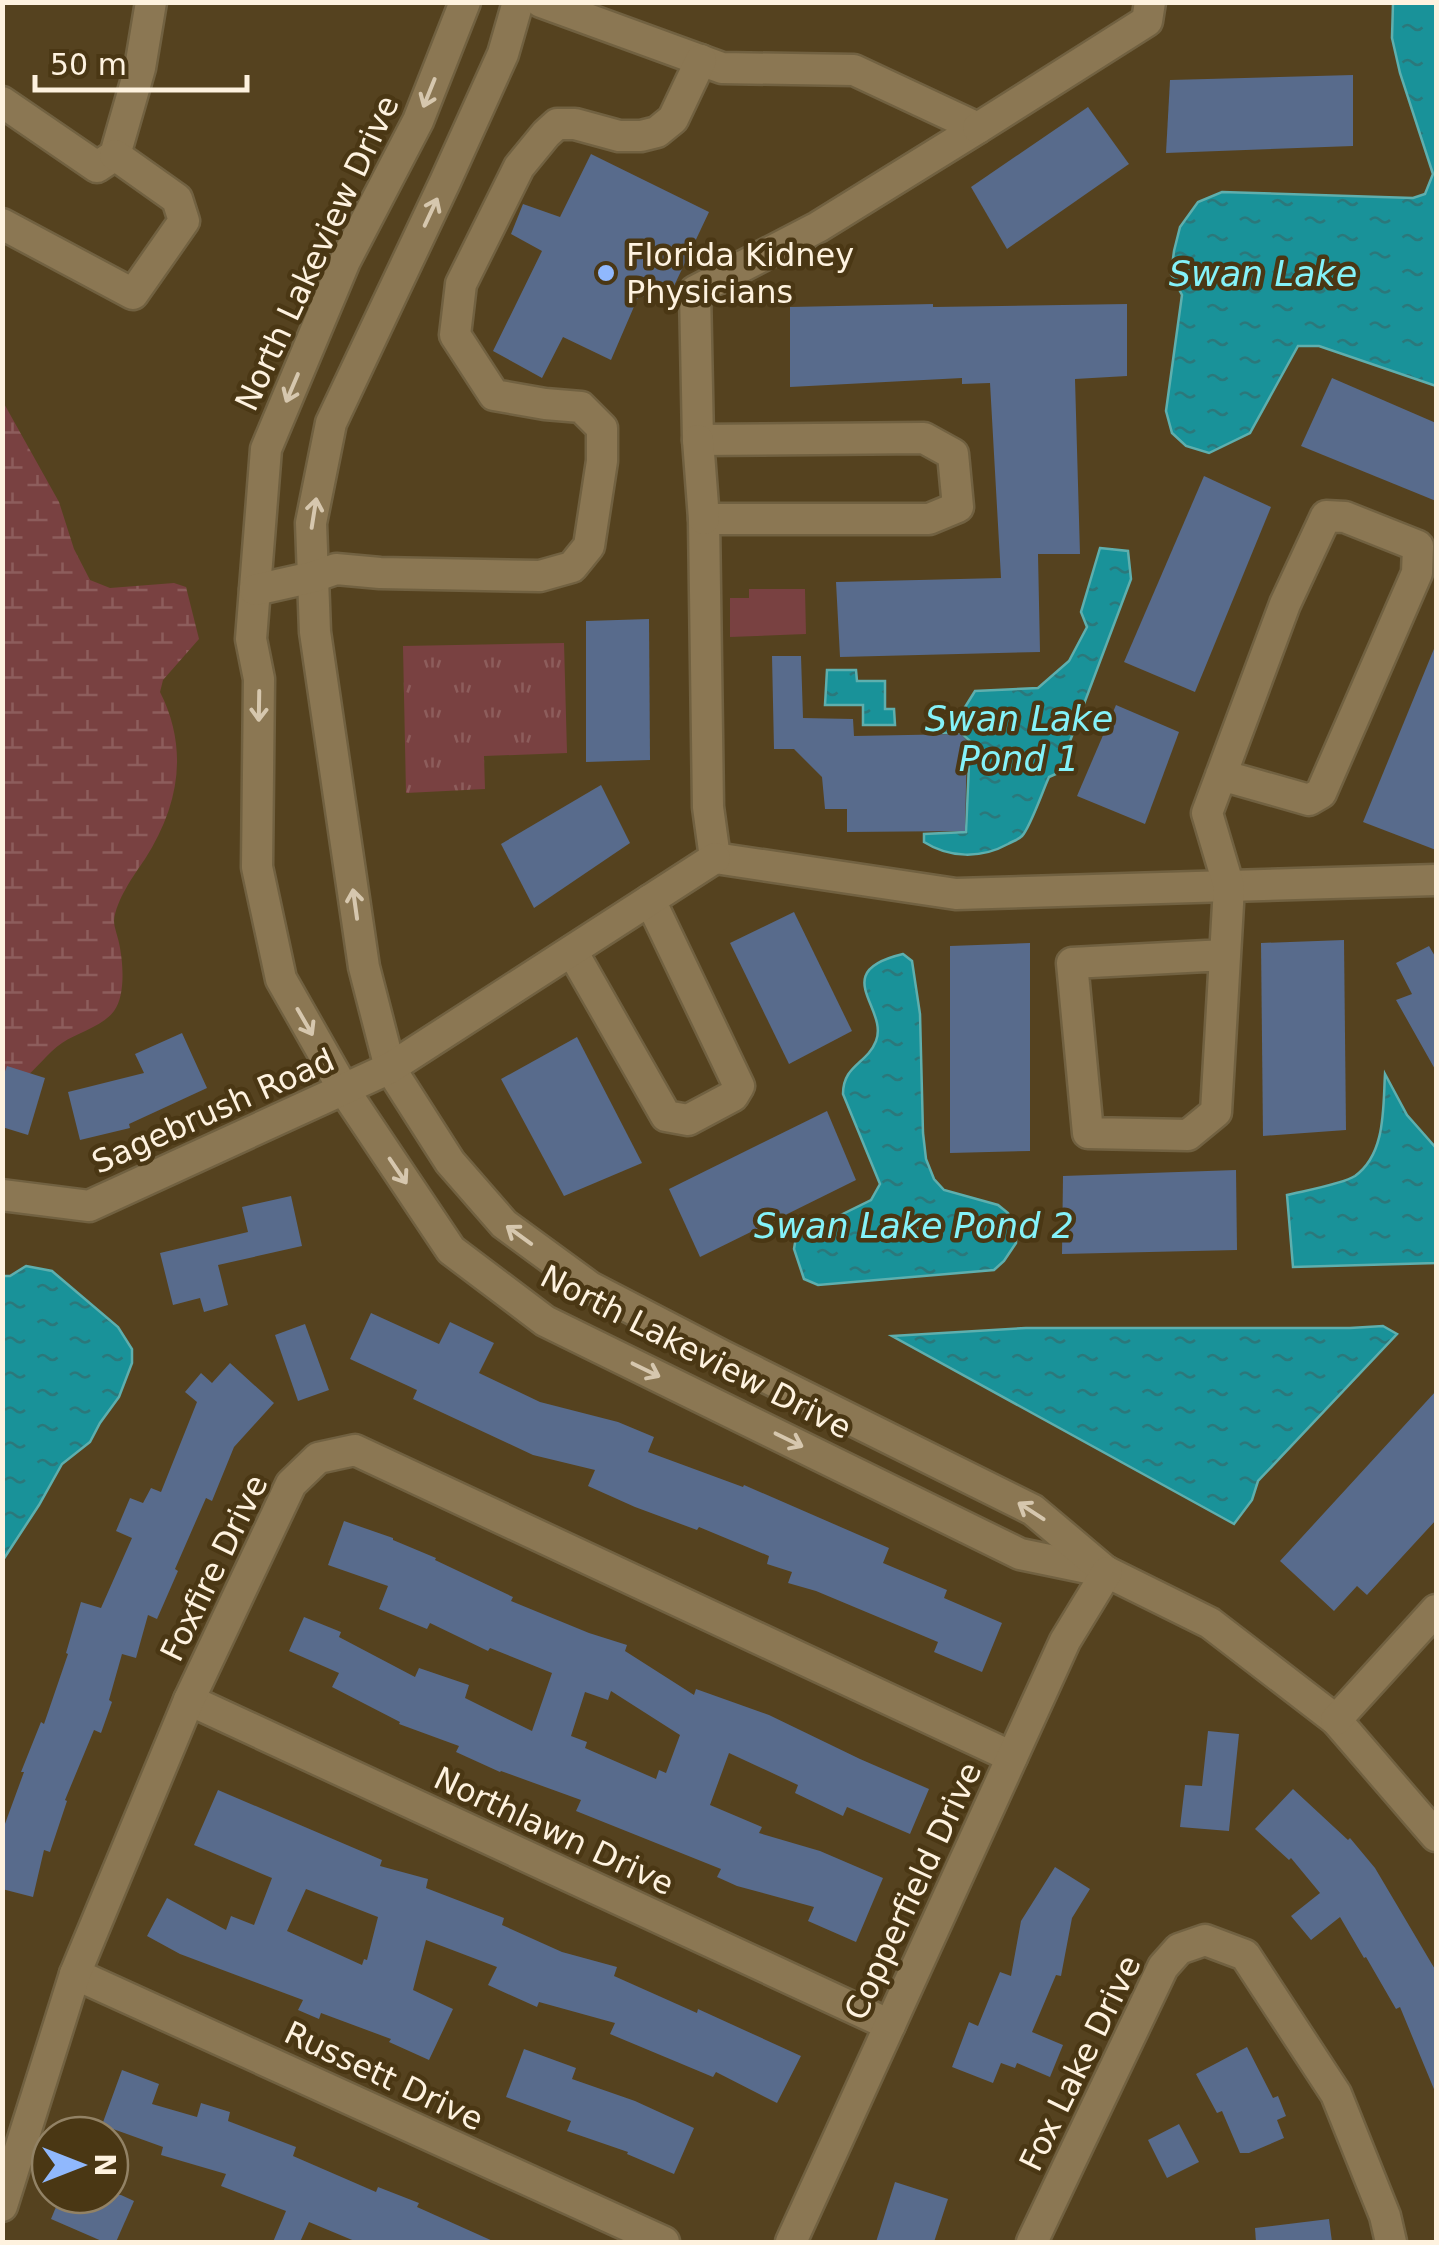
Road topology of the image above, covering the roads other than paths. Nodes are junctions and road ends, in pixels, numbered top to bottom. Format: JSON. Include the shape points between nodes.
{"nodes":[{"id":1,"x":151,"y":2,"type":"edge"},
{"id":2,"x":465,"y":2,"type":"edge"},
{"id":3,"x":518,"y":2,"type":"edge"},
{"id":4,"x":541,"y":2,"type":"edge"},
{"id":5,"x":1150,"y":2,"type":"edge"},
{"id":6,"x":701,"y":60,"type":"junction"},
{"id":7,"x":2,"y":102,"type":"edge"},
{"id":8,"x":978,"y":128,"type":"junction"},
{"id":9,"x":115,"y":155,"type":"junction"},
{"id":10,"x":2,"y":224,"type":"edge"},
{"id":11,"x":698,"y":440,"type":"junction"},
{"id":12,"x":704,"y":519,"type":"junction"},
{"id":13,"x":313,"y":577,"type":"junction"},
{"id":14,"x":255,"y":590,"type":"junction"},
{"id":15,"x":1221,"y":775,"type":"junction"},
{"id":16,"x":715,"y":858,"type":"junction"},
{"id":17,"x":1436,"y":880,"type":"edge"},
{"id":18,"x":1229,"y":887,"type":"junction"},
{"id":19,"x":650,"y":900,"type":"junction"},
{"id":20,"x":572,"y":951,"type":"junction"},
{"id":21,"x":1225,"y":955,"type":"junction"},
{"id":22,"x":390,"y":1068,"type":"junction"},
{"id":23,"x":344,"y":1090,"type":"junction"},
{"id":24,"x":2,"y":1195,"type":"edge"},
{"id":25,"x":723,"y":1356,"type":"junction"},
{"id":26,"x":702,"y":1396,"type":"junction"},
{"id":27,"x":1107,"y":1572,"type":"junction"},
{"id":28,"x":1436,"y":1610,"type":"edge"},
{"id":29,"x":189,"y":1700,"type":"junction"},
{"id":30,"x":1336,"y":1720,"type":"junction"},
{"id":31,"x":1012,"y":1758,"type":"junction"},
{"id":32,"x":1436,"y":1836,"type":"edge"},
{"id":33,"x":75,"y":1974,"type":"junction"},
{"id":34,"x":890,"y":2026,"type":"junction"},
{"id":35,"x":2,"y":2206,"type":"edge"},
{"id":36,"x":664,"y":2242,"type":"edge"},
{"id":37,"x":791,"y":2242,"type":"edge"},
{"id":38,"x":1032,"y":2242,"type":"edge"},
{"id":39,"x":1391,"y":2242,"type":"edge"}],
"edges":[{"from":1,"to":9,"type":"street"},
{"from":2,"to":14,"type":"street","name":"North Lakeview Drive","one_way":true,"via":[[418,121],[345,261],[266,449]]},
{"from":13,"to":3,"type":"street","name":"North Lakeview Drive","one_way":true,"via":[[310,523],[331,422],[496,70]]},
{"from":4,"to":6,"type":"street"},
{"from":5,"to":8,"type":"street","via":[[1146,20]]},
{"from":6,"to":8,"type":"street","via":[[722,68],[854,70]]},
{"from":6,"to":13,"type":"street","via":[[674,119],[657,132],[620,136],[558,124],[546,134],[518,168],[461,284],[455,335],[494,395],[582,407],[602,428],[590,546],[572,568],[540,576],[336,569]]},
{"from":7,"to":9,"type":"street","via":[[98,167]]},
{"from":8,"to":11,"type":"street","via":[[818,227],[695,291]]},
{"from":9,"to":10,"type":"street","via":[[177,199],[184,221],[133,294]]},
{"from":11,"to":12,"type":"street"},
{"from":11,"to":12,"type":"street","via":[[924,438],[953,454],[958,508],[929,519]]},
{"from":12,"to":16,"type":"street","via":[[708,807]]},
{"from":13,"to":14,"type":"street"},
{"from":22,"to":13,"type":"street","name":"North Lakeview Drive","one_way":true,"via":[[364,968],[315,632]]},
{"from":14,"to":23,"type":"street","name":"North Lakeview Drive","one_way":true,"via":[[257,867],[281,979]]},
{"from":15,"to":15,"type":"street","via":[[1284,604],[1326,516],[1418,546],[1418,573],[1321,793],[1309,800]]},
{"from":15,"to":18,"type":"street","via":[[1207,813]]},
{"from":16,"to":18,"type":"street","via":[[956,894]]},
{"from":16,"to":19,"type":"street","name":"Sagebrush Road"},
{"from":17,"to":18,"type":"street"},
{"from":18,"to":21,"type":"street"},
{"from":19,"to":20,"type":"street","name":"Sagebrush Road"},
{"from":19,"to":20,"type":"street","via":[[739,1086],[733,1096],[688,1120],[666,1116]]},
{"from":20,"to":22,"type":"street","name":"Sagebrush Road"},
{"from":21,"to":21,"type":"street","via":[[1216,1112],[1188,1135],[1088,1133],[1072,963]]},
{"from":22,"to":23,"type":"street","name":"Sagebrush Road"},
{"from":25,"to":22,"type":"street","name":"North Lakeview Drive","one_way":true,"via":[[590,1287],[504,1224],[450,1162]]},
{"from":23,"to":24,"type":"street","name":"Sagebrush Road","via":[[88,1206]]},
{"from":23,"to":26,"type":"street","name":"North Lakeview Drive","one_way":true,"via":[[452,1250],[545,1321]]},
{"from":25,"to":26,"type":"street"},
{"from":27,"to":25,"type":"street","name":"North Lakeview Drive","one_way":true,"via":[[1033,1510]]},
{"from":26,"to":27,"type":"street","name":"North Lakeview Drive","one_way":true,"via":[[1020,1554]]},
{"from":27,"to":30,"type":"street","name":"North Lakeview Drive","via":[[1210,1622]]},
{"from":27,"to":31,"type":"street","name":"Copperfield Drive","via":[[1065,1641]]},
{"from":28,"to":30,"type":"street"},
{"from":29,"to":31,"type":"street","name":"Foxfire Drive","via":[[291,1484],[318,1458],[355,1450]]},
{"from":29,"to":33,"type":"street","name":"Foxfire Drive"},
{"from":29,"to":34,"type":"street","name":"Northlawn Drive"},
{"from":30,"to":32,"type":"street","name":"North Lakeview Drive"},
{"from":31,"to":34,"type":"street","name":"Copperfield Drive"},
{"from":33,"to":35,"type":"street","name":"Foxfire Drive"},
{"from":33,"to":36,"type":"street","name":"Russett Drive"},
{"from":34,"to":37,"type":"street","name":"Copperfield Drive"},
{"from":38,"to":39,"type":"street","name":"Fox Lake Drive","via":[[1162,1967],[1180,1949],[1205,1940],[1245,1955],[1336,2094]]}]}
